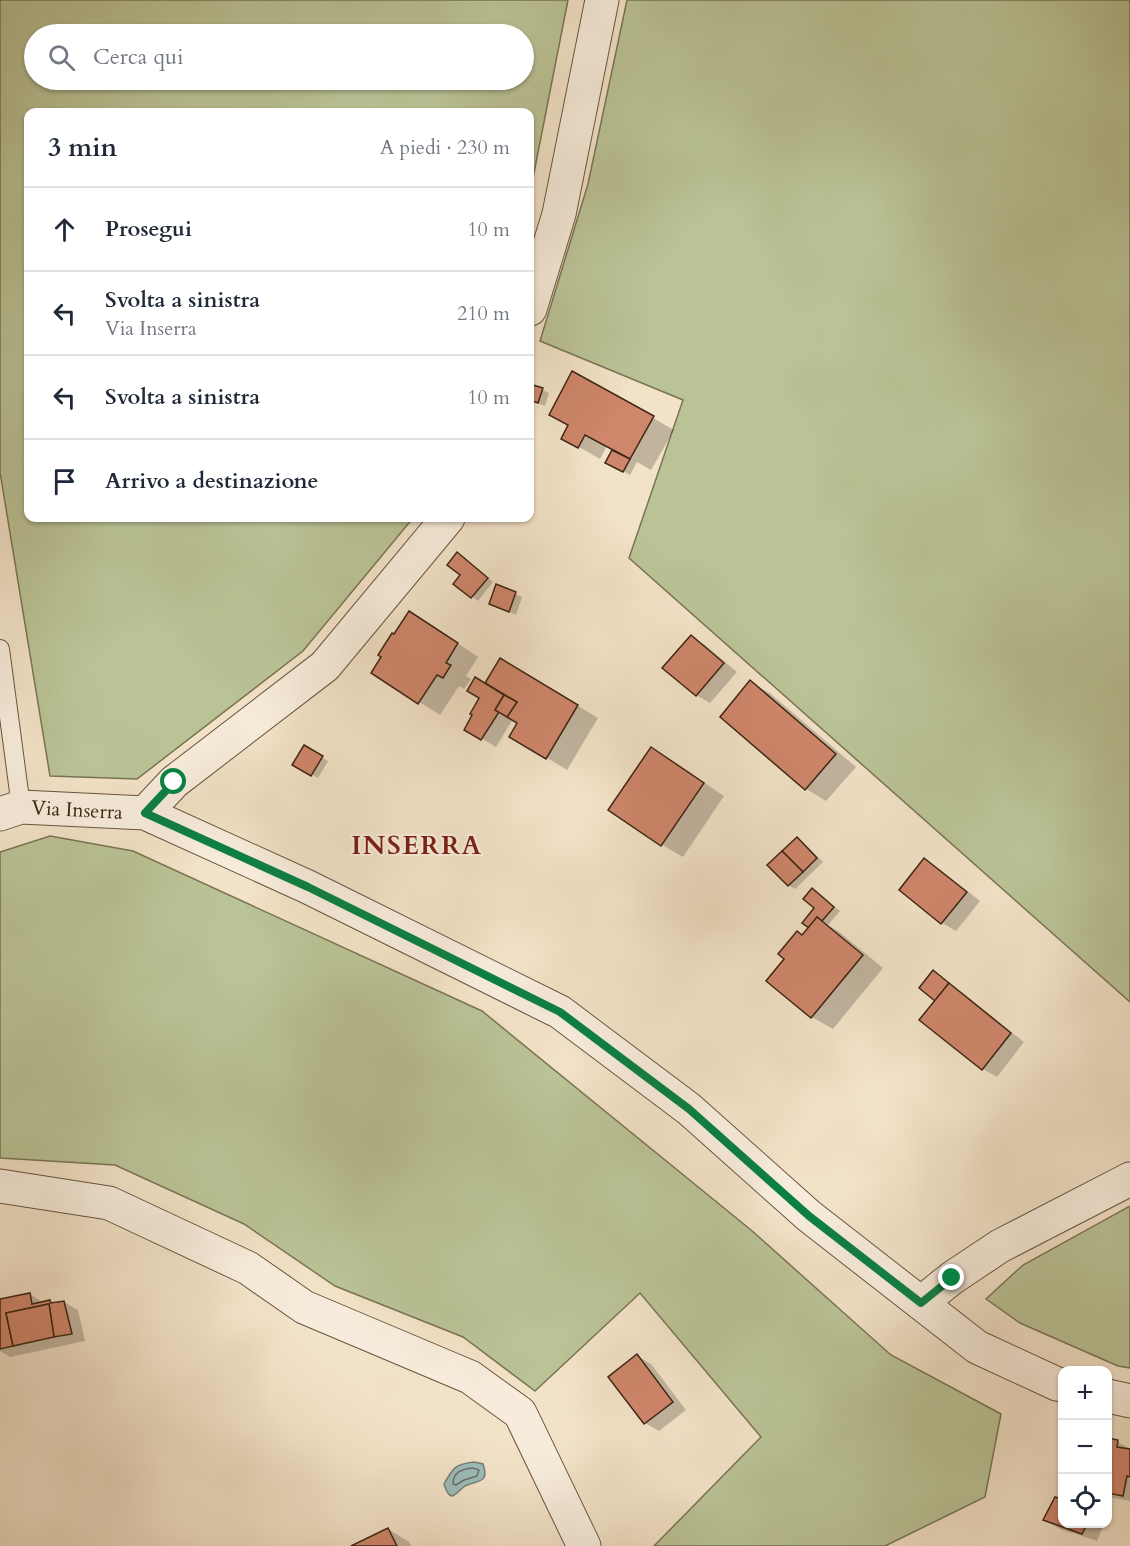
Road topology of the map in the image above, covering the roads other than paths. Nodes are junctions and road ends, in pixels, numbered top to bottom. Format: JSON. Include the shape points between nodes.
{"nodes":[{"id":1,"x":602,"y":0,"type":"edge"},
{"id":2,"x":534,"y":296,"type":"edge"},
{"id":3,"x":445,"y":522,"type":"edge"},
{"id":4,"x":0,"y":649,"type":"edge"},
{"id":5,"x":11,"y":810,"type":"edge"},
{"id":6,"x":145,"y":813,"type":"junction"},
{"id":7,"x":1130,"y":1179,"type":"edge"},
{"id":8,"x":0,"y":1186,"type":"edge"},
{"id":9,"x":921,"y":1303,"type":"junction"},
{"id":10,"x":1058,"y":1384,"type":"edge"},
{"id":11,"x":1112,"y":1397,"type":"edge"},
{"id":12,"x":1130,"y":1401,"type":"edge"},
{"id":13,"x":584,"y":1546,"type":"edge"}],
"edges":[{"from":1,"to":2,"type":"street","via":[[559,214]]},
{"from":3,"to":6,"type":"street","via":[[325,666],[174,782]]},
{"from":4,"to":5,"type":"lane"},
{"from":5,"to":6,"type":"street","name":"Via Inserra"},
{"from":6,"to":9,"type":"street","name":"Via Inserra","via":[[308,887],[560,1012],[689,1109],[809,1216]]},
{"from":7,"to":9,"type":"street","via":[[1000,1246]]},
{"from":8,"to":13,"type":"street","via":[[109,1203],[248,1268],[304,1306],[470,1377],[520,1413]]},
{"from":9,"to":10,"type":"street","name":"Via Inserra","via":[[977,1347]]},
{"from":11,"to":12,"type":"street"}]}
